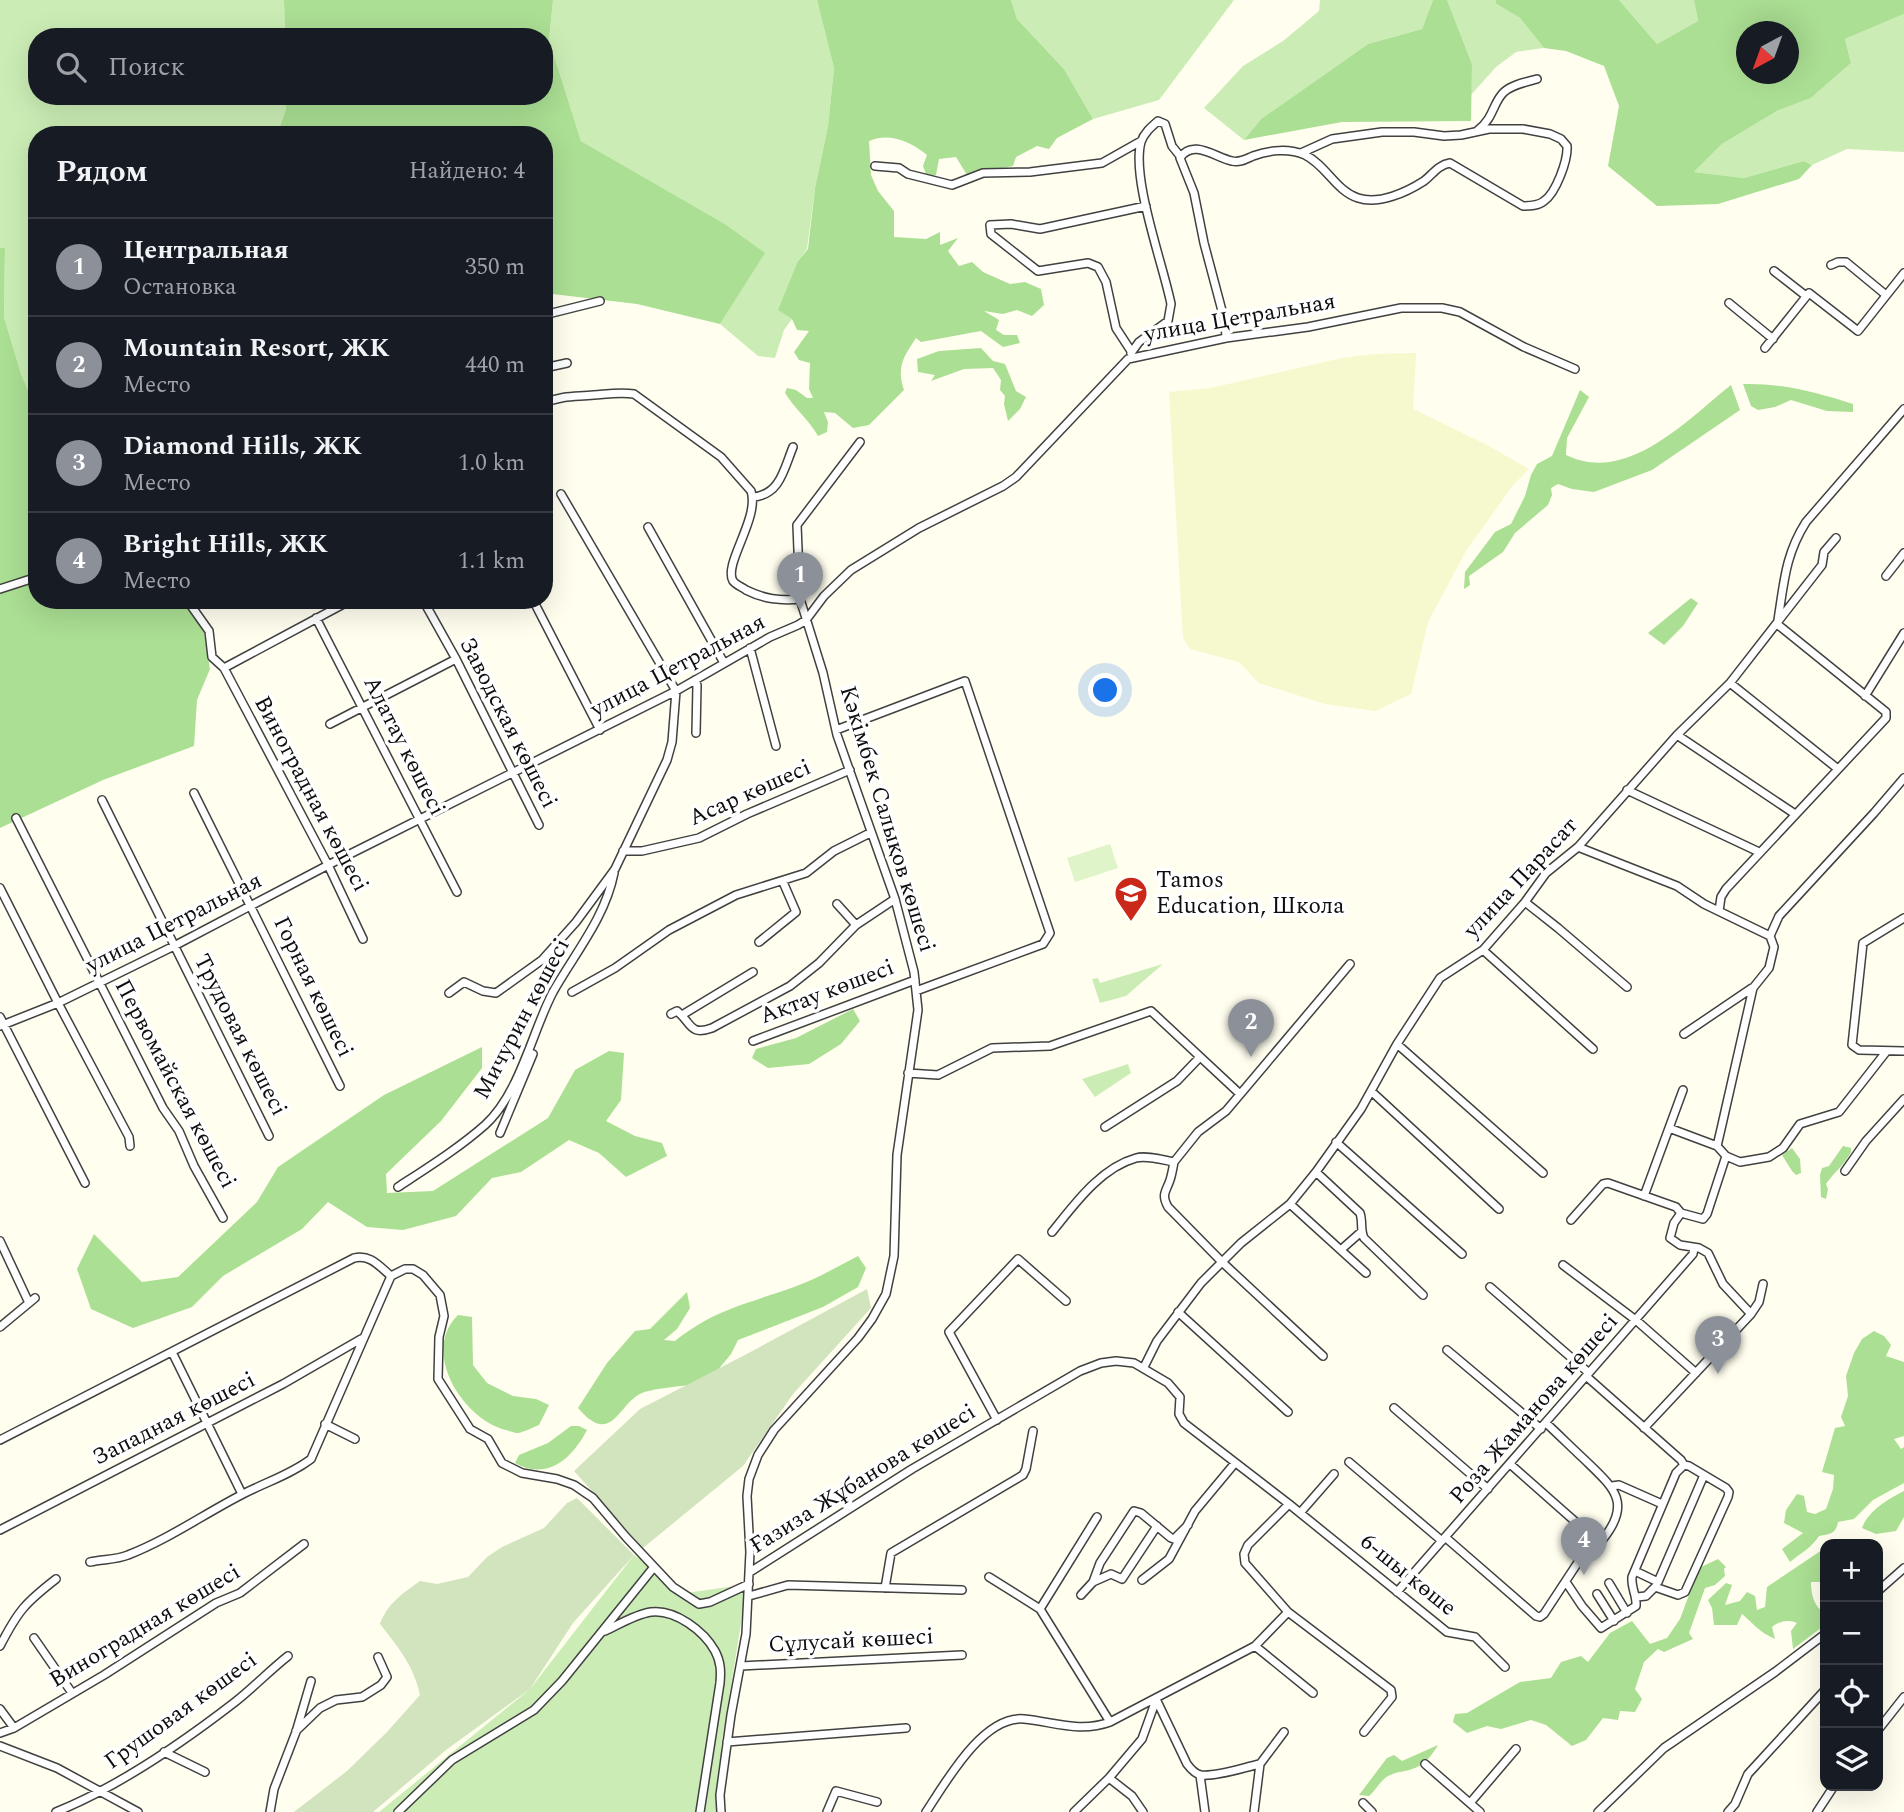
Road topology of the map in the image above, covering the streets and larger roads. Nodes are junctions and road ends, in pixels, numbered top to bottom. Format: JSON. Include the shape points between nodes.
{"nodes":[{"id":1,"x":1537,"y":79,"type":"dead end"},
{"id":2,"x":1478,"y":130,"type":"junction"},
{"id":3,"x":1141,"y":141,"type":"junction"},
{"id":4,"x":1301,"y":153,"type":"junction"},
{"id":5,"x":1180,"y":156,"type":"junction"},
{"id":6,"x":875,"y":166,"type":"dead end"},
{"id":7,"x":1146,"y":206,"type":"junction"},
{"id":8,"x":1831,"y":265,"type":"dead end"},
{"id":9,"x":1774,"y":271,"type":"dead end"},
{"id":10,"x":1904,"y":273,"type":"edge"},
{"id":11,"x":1886,"y":295,"type":"junction"},
{"id":12,"x":1806,"y":296,"type":"junction"},
{"id":13,"x":600,"y":301,"type":"dead end"},
{"id":14,"x":1729,"y":303,"type":"dead end"},
{"id":15,"x":553,"y":313,"type":"edge"},
{"id":16,"x":1226,"y":338,"type":"junction"},
{"id":17,"x":1773,"y":338,"type":"junction"},
{"id":18,"x":1765,"y":348,"type":"dead end"},
{"id":19,"x":1130,"y":355,"type":"junction"},
{"id":20,"x":567,"y":363,"type":"dead end"},
{"id":21,"x":553,"y":366,"type":"edge"},
{"id":22,"x":1575,"y":369,"type":"dead end"},
{"id":23,"x":553,"y":401,"type":"edge"},
{"id":24,"x":1904,"y":409,"type":"edge"},
{"id":25,"x":860,"y":442,"type":"dead end"},
{"id":26,"x":793,"y":447,"type":"dead end"},
{"id":27,"x":561,"y":494,"type":"dead end"},
{"id":28,"x":753,"y":497,"type":"junction"},
{"id":29,"x":648,"y":527,"type":"dead end"},
{"id":30,"x":1836,"y":538,"type":"dead end"},
{"id":31,"x":1904,"y":553,"type":"edge"},
{"id":32,"x":1886,"y":576,"type":"dead end"},
{"id":33,"x":28,"y":580,"type":"edge"},
{"id":34,"x":0,"y":589,"type":"edge"},
{"id":35,"x":800,"y":599,"type":"junction"},
{"id":36,"x":193,"y":609,"type":"edge"},
{"id":37,"x":334,"y":609,"type":"edge"},
{"id":38,"x":429,"y":609,"type":"edge"},
{"id":39,"x":538,"y":609,"type":"edge"},
{"id":40,"x":316,"y":618,"type":"junction"},
{"id":41,"x":806,"y":620,"type":"junction"},
{"id":42,"x":1777,"y":624,"type":"junction"},
{"id":43,"x":1904,"y":633,"type":"edge"},
{"id":44,"x":750,"y":648,"type":"junction"},
{"id":45,"x":456,"y":659,"type":"junction"},
{"id":46,"x":724,"y":663,"type":"junction"},
{"id":47,"x":224,"y":668,"type":"junction"},
{"id":48,"x":695,"y":680,"type":"junction"},
{"id":49,"x":1730,"y":683,"type":"junction"},
{"id":50,"x":676,"y":691,"type":"junction"},
{"id":51,"x":1865,"y":696,"type":"junction"},
{"id":52,"x":362,"y":708,"type":"junction"},
{"id":53,"x":330,"y":724,"type":"dead end"},
{"id":54,"x":600,"y":730,"type":"junction"},
{"id":55,"x":836,"y":730,"type":"junction"},
{"id":56,"x":696,"y":733,"type":"dead end"},
{"id":57,"x":1677,"y":735,"type":"junction"},
{"id":58,"x":776,"y":746,"type":"dead end"},
{"id":59,"x":1838,"y":769,"type":"junction"},
{"id":60,"x":850,"y":770,"type":"junction"},
{"id":61,"x":513,"y":773,"type":"junction"},
{"id":62,"x":1904,"y":778,"type":"edge"},
{"id":63,"x":1627,"y":790,"type":"junction"},
{"id":64,"x":194,"y":793,"type":"dead end"},
{"id":65,"x":102,"y":800,"type":"dead end"},
{"id":66,"x":1795,"y":814,"type":"junction"},
{"id":67,"x":16,"y":818,"type":"dead end"},
{"id":68,"x":419,"y":819,"type":"junction"},
{"id":69,"x":539,"y":825,"type":"dead end"},
{"id":70,"x":870,"y":833,"type":"junction"},
{"id":71,"x":1578,"y":847,"type":"junction"},
{"id":72,"x":623,"y":851,"type":"junction"},
{"id":73,"x":1759,"y":852,"type":"junction"},
{"id":74,"x":328,"y":865,"type":"junction"},
{"id":75,"x":615,"y":869,"type":"junction"},
{"id":76,"x":783,"y":882,"type":"junction"},
{"id":77,"x":0,"y":888,"type":"edge"},
{"id":78,"x":457,"y":892,"type":"dead end"},
{"id":79,"x":895,"y":899,"type":"junction"},
{"id":80,"x":1525,"y":902,"type":"junction"},
{"id":81,"x":837,"y":904,"type":"dead end"},
{"id":82,"x":251,"y":905,"type":"junction"},
{"id":83,"x":1719,"y":911,"type":"junction"},
{"id":84,"x":1904,"y":918,"type":"edge"},
{"id":85,"x":856,"y":925,"type":"junction"},
{"id":86,"x":1770,"y":936,"type":"junction"},
{"id":87,"x":363,"y":939,"type":"dead end"},
{"id":88,"x":759,"y":942,"type":"dead end"},
{"id":89,"x":174,"y":946,"type":"junction"},
{"id":90,"x":1483,"y":950,"type":"junction"},
{"id":91,"x":1350,"y":964,"type":"dead end"},
{"id":92,"x":754,"y":972,"type":"dead end"},
{"id":93,"x":915,"y":980,"type":"junction"},
{"id":94,"x":100,"y":983,"type":"junction"},
{"id":95,"x":1627,"y":987,"type":"dead end"},
{"id":96,"x":1753,"y":988,"type":"junction"},
{"id":97,"x":916,"y":991,"type":"junction"},
{"id":98,"x":572,"y":992,"type":"dead end"},
{"id":99,"x":449,"y":993,"type":"dead end"},
{"id":100,"x":58,"y":1003,"type":"junction"},
{"id":101,"x":671,"y":1014,"type":"dead end"},
{"id":102,"x":682,"y":1016,"type":"junction"},
{"id":103,"x":1,"y":1023,"type":"edge"},
{"id":104,"x":1684,"y":1034,"type":"dead end"},
{"id":105,"x":534,"y":1039,"type":"junction"},
{"id":106,"x":753,"y":1041,"type":"dead end"},
{"id":107,"x":1397,"y":1044,"type":"junction"},
{"id":108,"x":1592,"y":1049,"type":"dead end"},
{"id":109,"x":1904,"y":1051,"type":"edge"},
{"id":110,"x":1886,"y":1052,"type":"junction"},
{"id":111,"x":1200,"y":1056,"type":"junction"},
{"id":112,"x":908,"y":1073,"type":"junction"},
{"id":113,"x":340,"y":1086,"type":"dead end"},
{"id":114,"x":1683,"y":1090,"type":"dead end"},
{"id":115,"x":1371,"y":1091,"type":"junction"},
{"id":116,"x":1240,"y":1094,"type":"junction"},
{"id":117,"x":1904,"y":1099,"type":"edge"},
{"id":118,"x":1105,"y":1127,"type":"dead end"},
{"id":119,"x":1669,"y":1128,"type":"junction"},
{"id":120,"x":500,"y":1133,"type":"dead end"},
{"id":121,"x":269,"y":1136,"type":"dead end"},
{"id":122,"x":1336,"y":1142,"type":"junction"},
{"id":123,"x":130,"y":1146,"type":"dead end"},
{"id":124,"x":1717,"y":1146,"type":"junction"},
{"id":125,"x":1726,"y":1156,"type":"junction"},
{"id":126,"x":1174,"y":1162,"type":"junction"},
{"id":127,"x":1845,"y":1171,"type":"dead end"},
{"id":128,"x":1316,"y":1172,"type":"junction"},
{"id":129,"x":1543,"y":1173,"type":"dead end"},
{"id":130,"x":85,"y":1183,"type":"dead end"},
{"id":131,"x":398,"y":1187,"type":"dead end"},
{"id":132,"x":1644,"y":1196,"type":"junction"},
{"id":133,"x":1290,"y":1204,"type":"junction"},
{"id":134,"x":1499,"y":1209,"type":"dead end"},
{"id":135,"x":1681,"y":1213,"type":"junction"},
{"id":136,"x":223,"y":1218,"type":"dead end"},
{"id":137,"x":1571,"y":1220,"type":"dead end"},
{"id":138,"x":1052,"y":1232,"type":"dead end"},
{"id":139,"x":1361,"y":1232,"type":"junction"},
{"id":140,"x":0,"y":1241,"type":"edge"},
{"id":141,"x":1345,"y":1247,"type":"dead end"},
{"id":142,"x":1694,"y":1248,"type":"junction"},
{"id":143,"x":1462,"y":1254,"type":"dead end"},
{"id":144,"x":1222,"y":1262,"type":"junction"},
{"id":145,"x":1563,"y":1265,"type":"dead end"},
{"id":146,"x":1366,"y":1273,"type":"dead end"},
{"id":147,"x":391,"y":1276,"type":"junction"},
{"id":148,"x":1763,"y":1284,"type":"dead end"},
{"id":149,"x":1490,"y":1287,"type":"dead end"},
{"id":150,"x":1423,"y":1295,"type":"dead end"},
{"id":151,"x":1066,"y":1301,"type":"dead end"},
{"id":152,"x":1178,"y":1312,"type":"junction"},
{"id":153,"x":1751,"y":1314,"type":"junction"},
{"id":154,"x":1637,"y":1321,"type":"junction"},
{"id":155,"x":0,"y":1326,"type":"edge"},
{"id":156,"x":363,"y":1338,"type":"junction"},
{"id":157,"x":1447,"y":1350,"type":"dead end"},
{"id":158,"x":172,"y":1352,"type":"junction"},
{"id":159,"x":1323,"y":1356,"type":"dead end"},
{"id":160,"x":1144,"y":1367,"type":"junction"},
{"id":161,"x":1696,"y":1373,"type":"junction"},
{"id":162,"x":1588,"y":1375,"type":"junction"},
{"id":163,"x":1394,"y":1408,"type":"dead end"},
{"id":164,"x":1288,"y":1412,"type":"dead end"},
{"id":165,"x":997,"y":1420,"type":"junction"},
{"id":166,"x":208,"y":1422,"type":"junction"},
{"id":167,"x":325,"y":1424,"type":"junction"},
{"id":168,"x":1544,"y":1426,"type":"junction"},
{"id":169,"x":1644,"y":1428,"type":"junction"},
{"id":170,"x":1033,"y":1431,"type":"dead end"},
{"id":171,"x":355,"y":1439,"type":"dead end"},
{"id":172,"x":0,"y":1440,"type":"edge"},
{"id":173,"x":1349,"y":1462,"type":"dead end"},
{"id":174,"x":1235,"y":1463,"type":"junction"},
{"id":175,"x":1510,"y":1464,"type":"junction"},
{"id":176,"x":1684,"y":1465,"type":"junction"},
{"id":177,"x":1334,"y":1474,"type":"dead end"},
{"id":178,"x":1704,"y":1475,"type":"junction"},
{"id":179,"x":1612,"y":1486,"type":"junction"},
{"id":180,"x":1488,"y":1489,"type":"junction"},
{"id":181,"x":242,"y":1494,"type":"junction"},
{"id":182,"x":1289,"y":1504,"type":"junction"},
{"id":183,"x":1662,"y":1504,"type":"junction"},
{"id":184,"x":1300,"y":1513,"type":"junction"},
{"id":185,"x":1097,"y":1517,"type":"dead end"},
{"id":186,"x":1188,"y":1525,"type":"junction"},
{"id":187,"x":1157,"y":1526,"type":"junction"},
{"id":188,"x":0,"y":1530,"type":"edge"},
{"id":189,"x":1444,"y":1539,"type":"junction"},
{"id":190,"x":1592,"y":1541,"type":"junction"},
{"id":191,"x":304,"y":1544,"type":"dead end"},
{"id":192,"x":90,"y":1562,"type":"dead end"},
{"id":193,"x":654,"y":1567,"type":"junction"},
{"id":194,"x":1904,"y":1568,"type":"edge"},
{"id":195,"x":1634,"y":1571,"type":"junction"},
{"id":196,"x":750,"y":1572,"type":"junction"},
{"id":197,"x":989,"y":1577,"type":"dead end"},
{"id":198,"x":56,"y":1579,"type":"dead end"},
{"id":199,"x":1142,"y":1580,"type":"dead end"},
{"id":200,"x":1093,"y":1582,"type":"junction"},
{"id":201,"x":1566,"y":1582,"type":"junction"},
{"id":202,"x":1609,"y":1583,"type":"dead end"},
{"id":203,"x":749,"y":1584,"type":"junction"},
{"id":204,"x":1883,"y":1587,"type":"edge"},
{"id":205,"x":885,"y":1588,"type":"junction"},
{"id":206,"x":962,"y":1590,"type":"dead end"},
{"id":207,"x":1397,"y":1592,"type":"junction"},
{"id":208,"x":1597,"y":1594,"type":"dead end"},
{"id":209,"x":1081,"y":1595,"type":"dead end"},
{"id":210,"x":748,"y":1596,"type":"junction"},
{"id":211,"x":1637,"y":1597,"type":"junction"},
{"id":212,"x":1040,"y":1609,"type":"junction"},
{"id":213,"x":1288,"y":1612,"type":"junction"},
{"id":214,"x":1627,"y":1613,"type":"junction"},
{"id":215,"x":1614,"y":1621,"type":"junction"},
{"id":216,"x":601,"y":1633,"type":"junction"},
{"id":217,"x":34,"y":1638,"type":"dead end"},
{"id":218,"x":1820,"y":1638,"type":"edge"},
{"id":219,"x":0,"y":1646,"type":"edge"},
{"id":220,"x":1255,"y":1646,"type":"junction"},
{"id":221,"x":962,"y":1654,"type":"dead end"},
{"id":222,"x":288,"y":1656,"type":"dead end"},
{"id":223,"x":379,"y":1657,"type":"dead end"},
{"id":224,"x":741,"y":1666,"type":"junction"},
{"id":225,"x":1505,"y":1667,"type":"dead end"},
{"id":226,"x":311,"y":1681,"type":"dead end"},
{"id":227,"x":72,"y":1693,"type":"junction"},
{"id":228,"x":1313,"y":1693,"type":"dead end"},
{"id":229,"x":1820,"y":1695,"type":"edge"},
{"id":230,"x":1904,"y":1697,"type":"edge"},
{"id":231,"x":1156,"y":1699,"type":"junction"},
{"id":232,"x":0,"y":1709,"type":"edge"},
{"id":233,"x":1110,"y":1723,"type":"junction"},
{"id":234,"x":14,"y":1728,"type":"junction"},
{"id":235,"x":906,"y":1728,"type":"dead end"},
{"id":236,"x":1880,"y":1728,"type":"edge"},
{"id":237,"x":296,"y":1732,"type":"junction"},
{"id":238,"x":1284,"y":1732,"type":"dead end"},
{"id":239,"x":1364,"y":1732,"type":"dead end"},
{"id":240,"x":0,"y":1733,"type":"edge"},
{"id":241,"x":727,"y":1742,"type":"junction"},
{"id":242,"x":0,"y":1746,"type":"edge"},
{"id":243,"x":1516,"y":1749,"type":"dead end"},
{"id":244,"x":164,"y":1752,"type":"junction"},
{"id":245,"x":1260,"y":1764,"type":"junction"},
{"id":246,"x":1425,"y":1764,"type":"dead end"},
{"id":247,"x":205,"y":1772,"type":"dead end"},
{"id":248,"x":1200,"y":1775,"type":"junction"},
{"id":249,"x":1110,"y":1778,"type":"junction"},
{"id":250,"x":101,"y":1791,"type":"junction"},
{"id":251,"x":1831,"y":1791,"type":"edge"},
{"id":252,"x":877,"y":1802,"type":"dead end"},
{"id":253,"x":1363,"y":1803,"type":"dead end"},
{"id":254,"x":1470,"y":1803,"type":"junction"},
{"id":255,"x":56,"y":1812,"type":"edge"},
{"id":256,"x":138,"y":1812,"type":"edge"},
{"id":257,"x":270,"y":1812,"type":"edge"},
{"id":258,"x":398,"y":1812,"type":"edge"},
{"id":259,"x":700,"y":1812,"type":"edge"},
{"id":260,"x":721,"y":1812,"type":"edge"},
{"id":261,"x":827,"y":1812,"type":"edge"},
{"id":262,"x":926,"y":1812,"type":"edge"},
{"id":263,"x":1074,"y":1812,"type":"edge"},
{"id":264,"x":1143,"y":1812,"type":"edge"},
{"id":265,"x":1205,"y":1812,"type":"edge"},
{"id":266,"x":1254,"y":1812,"type":"edge"},
{"id":267,"x":1372,"y":1812,"type":"edge"},
{"id":268,"x":1480,"y":1812,"type":"edge"},
{"id":269,"x":1598,"y":1812,"type":"edge"},
{"id":270,"x":1728,"y":1812,"type":"edge"},
{"id":271,"x":1817,"y":1812,"type":"edge"}],
"edges":[{"from":1,"to":2,"type":"street","via":[[1502,93],[1492,115]]},
{"from":2,"to":4,"type":"street","via":[[1444,136],[1382,132],[1332,139]]},
{"from":2,"to":4,"type":"street","via":[[1536,131],[1561,139],[1567,146],[1565,165],[1546,200],[1535,206],[1514,203],[1450,163],[1393,196],[1359,199]]},
{"from":3,"to":5,"type":"street","via":[[1158,121],[1165,124]]},
{"from":3,"to":6,"type":"street","via":[[1102,163],[983,173],[951,185],[899,168]]},
{"from":3,"to":7,"type":"street","via":[[1140,175]]},
{"from":4,"to":5,"type":"street","via":[[1268,152],[1240,162],[1206,150]]},
{"from":5,"to":16,"type":"street","via":[[1194,193]]},
{"from":7,"to":19,"type":"street","via":[[1171,304],[1168,321],[1139,342]]},
{"from":7,"to":19,"type":"street","via":[[1040,229],[990,225],[991,234],[1038,271],[1088,263],[1098,267],[1116,328]]},
{"from":8,"to":11,"type":"street","via":[[1846,262]]},
{"from":9,"to":12,"type":"street"},
{"from":10,"to":11,"type":"street"},
{"from":11,"to":12,"type":"street","via":[[1858,331],[1813,294]]},
{"from":12,"to":17,"type":"street"},
{"from":13,"to":15,"type":"street"},
{"from":14,"to":17,"type":"street"},
{"from":16,"to":19,"type":"street","name":"улица Цетральная"},
{"from":16,"to":22,"type":"street","name":"улица Цетральная","via":[[1401,308],[1441,308],[1460,312]]},
{"from":17,"to":18,"type":"street"},
{"from":19,"to":41,"type":"street","name":"улица Цетральная","via":[[1016,477],[851,570]]},
{"from":20,"to":21,"type":"street"},
{"from":23,"to":28,"type":"street","via":[[576,395],[634,394],[721,457]]},
{"from":24,"to":42,"type":"street","via":[[1794,541]]},
{"from":25,"to":35,"type":"street","name":"Кәкімбек Салықов көшесі","via":[[796,525]]},
{"from":26,"to":28,"type":"street","via":[[773,491]]},
{"from":27,"to":50,"type":"street"},
{"from":28,"to":35,"type":"street","via":[[731,568],[732,579],[760,597]]},
{"from":29,"to":46,"type":"street"},
{"from":30,"to":42,"type":"street","name":"улица Парасат","via":[[1824,552],[1822,565]]},
{"from":31,"to":32,"type":"street"},
{"from":33,"to":34,"type":"street"},
{"from":35,"to":41,"type":"street","name":"Кәкімбек Салықов көшесі"},
{"from":36,"to":47,"type":"street","name":"Виноградная көшесі","via":[[209,631],[212,657]]},
{"from":37,"to":40,"type":"street"},
{"from":38,"to":45,"type":"street","name":"Заводская көшесі"},
{"from":39,"to":54,"type":"street"},
{"from":40,"to":47,"type":"street"},
{"from":40,"to":52,"type":"street","name":"Алатау көшесі"},
{"from":41,"to":44,"type":"street","name":"улица Цетральная"},
{"from":41,"to":55,"type":"street","name":"Кәкімбек Салықов көшесі"},
{"from":42,"to":49,"type":"street","name":"улица Парасат"},
{"from":42,"to":51,"type":"street"},
{"from":43,"to":51,"type":"street"},
{"from":44,"to":46,"type":"street","name":"улица Цетральная"},
{"from":44,"to":58,"type":"street"},
{"from":45,"to":52,"type":"street"},
{"from":45,"to":61,"type":"street","name":"Заводская көшесі"},
{"from":46,"to":48,"type":"street","name":"улица Цетральная"},
{"from":47,"to":74,"type":"street","name":"Виноградная көшесі"},
{"from":48,"to":50,"type":"street","name":"улица Цетральная"},
{"from":48,"to":56,"type":"street"},
{"from":49,"to":57,"type":"street","name":"улица Парасат"},
{"from":49,"to":59,"type":"street"},
{"from":50,"to":54,"type":"street","name":"улица Цетральная"},
{"from":50,"to":72,"type":"street","via":[[667,760]]},
{"from":51,"to":59,"type":"street","via":[[1886,712],[1886,718]]},
{"from":52,"to":53,"type":"street"},
{"from":52,"to":68,"type":"street","name":"Алатау көшесі"},
{"from":54,"to":61,"type":"street","name":"улица Цетральная"},
{"from":55,"to":60,"type":"street","name":"Кәкімбек Салықов көшесі"},
{"from":55,"to":97,"type":"street","via":[[965,681],[1050,933],[1043,944]]},
{"from":57,"to":63,"type":"street","name":"улица Парасат"},
{"from":57,"to":66,"type":"street"},
{"from":59,"to":66,"type":"street"},
{"from":60,"to":70,"type":"street","name":"Кәкімбек Салықов көшесі"},
{"from":60,"to":72,"type":"street","name":"Асар көшесі","via":[[699,838]]},
{"from":61,"to":68,"type":"street","name":"улица Цетральная"},
{"from":61,"to":69,"type":"street","name":"Заводская көшесі"},
{"from":62,"to":86,"type":"street","via":[[1779,916]]},
{"from":63,"to":71,"type":"street","name":"улица Парасат"},
{"from":63,"to":73,"type":"street"},
{"from":64,"to":82,"type":"street","name":"Горная көшесі"},
{"from":65,"to":89,"type":"street","name":"Трудовая көшесі"},
{"from":66,"to":73,"type":"street"},
{"from":67,"to":94,"type":"street","name":"Первомайская көшесі"},
{"from":68,"to":74,"type":"street","name":"улица Цетральная"},
{"from":68,"to":78,"type":"street","name":"Алатау көшесі"},
{"from":70,"to":76,"type":"street"},
{"from":70,"to":79,"type":"street","name":"Кәкімбек Салықов көшесі"},
{"from":71,"to":80,"type":"street","name":"улица Парасат","via":[[1546,873]]},
{"from":71,"to":83,"type":"street","via":[[1677,886]]},
{"from":72,"to":75,"type":"street"},
{"from":73,"to":83,"type":"street","via":[[1726,889]]},
{"from":74,"to":82,"type":"street","name":"улица Цетральная"},
{"from":74,"to":87,"type":"street","name":"Виноградная көшесі"},
{"from":75,"to":99,"type":"street","via":[[542,960],[496,993],[464,982]]},
{"from":75,"to":105,"type":"street","name":"Мичурин көшесі","via":[[595,925],[554,991]]},
{"from":76,"to":88,"type":"street","via":[[796,912]]},
{"from":76,"to":98,"type":"street","via":[[736,895],[669,930]]},
{"from":77,"to":100,"type":"street"},
{"from":79,"to":85,"type":"street"},
{"from":79,"to":93,"type":"street","name":"Кәкімбек Салықов көшесі"},
{"from":80,"to":90,"type":"street","name":"улица Парасат"},
{"from":80,"to":95,"type":"street"},
{"from":81,"to":85,"type":"street"},
{"from":82,"to":89,"type":"street","name":"улица Цетральная"},
{"from":82,"to":113,"type":"street","name":"Горная көшесі"},
{"from":83,"to":86,"type":"street"},
{"from":84,"to":110,"type":"street","via":[[1863,943],[1852,1045]]},
{"from":85,"to":102,"type":"street","via":[[790,986],[712,1028],[693,1030]]},
{"from":86,"to":96,"type":"street","via":[[1772,959]]},
{"from":89,"to":94,"type":"street","name":"улица Цетральная"},
{"from":89,"to":121,"type":"street","name":"Трудовая көшесі"},
{"from":90,"to":107,"type":"street","name":"улица Парасат","via":[[1440,978]]},
{"from":90,"to":108,"type":"street"},
{"from":91,"to":116,"type":"street"},
{"from":92,"to":102,"type":"street"},
{"from":93,"to":97,"type":"street","name":"Кәкімбек Салықов көшесі"},
{"from":93,"to":106,"type":"street","name":"Ақтау көшесі"},
{"from":94,"to":100,"type":"street","name":"улица Цетральная"},
{"from":94,"to":136,"type":"street","name":"Первомайская көшесі"},
{"from":96,"to":104,"type":"street"},
{"from":96,"to":124,"type":"street"},
{"from":97,"to":112,"type":"street","name":"Кәкімбек Салықов көшесі","via":[[918,1010]]},
{"from":100,"to":103,"type":"street","name":"улица Цетральная"},
{"from":100,"to":123,"type":"street","via":[[129,1136]]},
{"from":101,"to":102,"type":"street","via":[[677,1011]]},
{"from":103,"to":130,"type":"street"},
{"from":105,"to":120,"type":"street","via":[[533,1054]]},
{"from":105,"to":131,"type":"street","name":"Мичурин көшесі","via":[[486,1124]]},
{"from":107,"to":115,"type":"street","name":"улица Парасат"},
{"from":107,"to":129,"type":"street"},
{"from":109,"to":110,"type":"street"},
{"from":110,"to":125,"type":"street","via":[[1839,1112],[1800,1124],[1783,1148],[1769,1157],[1740,1162]]},
{"from":111,"to":112,"type":"street","via":[[1150,1012],[1050,1046],[988,1049],[938,1075]]},
{"from":111,"to":116,"type":"street"},
{"from":111,"to":118,"type":"street","via":[[1177,1082]]},
{"from":112,"to":196,"type":"street","name":"Кәкімбек Салықов көшесі","via":[[897,1155],[893,1266],[886,1294],[873,1319],[786,1415],[754,1462],[747,1496]]},
{"from":114,"to":119,"type":"street"},
{"from":115,"to":122,"type":"street","name":"улица Парасат"},
{"from":115,"to":134,"type":"street"},
{"from":116,"to":126,"type":"street","via":[[1198,1132]]},
{"from":117,"to":127,"type":"street"},
{"from":119,"to":124,"type":"street"},
{"from":119,"to":132,"type":"street"},
{"from":122,"to":128,"type":"street","name":"улица Парасат"},
{"from":122,"to":143,"type":"street"},
{"from":124,"to":125,"type":"street"},
{"from":125,"to":135,"type":"street","via":[[1707,1214],[1703,1219]]},
{"from":126,"to":138,"type":"street","via":[[1139,1157],[1118,1167],[1088,1189]]},
{"from":126,"to":144,"type":"street","via":[[1163,1198]]},
{"from":128,"to":133,"type":"street","name":"улица Парасат"},
{"from":128,"to":139,"type":"street","via":[[1360,1213]]},
{"from":132,"to":135,"type":"street"},
{"from":132,"to":137,"type":"street","via":[[1603,1184]]},
{"from":133,"to":144,"type":"street","name":"улица Парасат"},
{"from":133,"to":146,"type":"street"},
{"from":135,"to":142,"type":"street","via":[[1670,1238]]},
{"from":139,"to":141,"type":"street"},
{"from":139,"to":150,"type":"street"},
{"from":140,"to":155,"type":"street","via":[[32,1301]]},
{"from":142,"to":153,"type":"street","via":[[1708,1253],[1723,1284]]},
{"from":142,"to":154,"type":"street","name":"Роза Жаманова көшесі"},
{"from":144,"to":152,"type":"street","name":"улица Парасат"},
{"from":144,"to":159,"type":"street"},
{"from":145,"to":154,"type":"street"},
{"from":147,"to":156,"type":"street"},
{"from":147,"to":158,"type":"street","via":[[372,1260],[354,1258]]},
{"from":147,"to":193,"type":"street","via":[[413,1269],[440,1295],[444,1316],[438,1379],[470,1429],[488,1439],[502,1462],[522,1473],[575,1485],[593,1498]]},
{"from":148,"to":153,"type":"street"},
{"from":149,"to":162,"type":"street"},
{"from":151,"to":165,"type":"street","name":"Ғазиза Жұбанова көшесі","via":[[1018,1259],[951,1329],[949,1336]]},
{"from":152,"to":160,"type":"street","name":"улица Парасат"},
{"from":152,"to":164,"type":"street"},
{"from":153,"to":161,"type":"street"},
{"from":154,"to":161,"type":"street"},
{"from":154,"to":162,"type":"street","name":"Роза Жаманова көшесі"},
{"from":156,"to":166,"type":"street","name":"Западная көшесі"},
{"from":156,"to":167,"type":"street"},
{"from":157,"to":168,"type":"street"},
{"from":158,"to":166,"type":"street"},
{"from":158,"to":172,"type":"street"},
{"from":160,"to":165,"type":"street","name":"Ғазиза Жұбанова көшесі","via":[[1116,1361],[1090,1367]]},
{"from":160,"to":174,"type":"street","name":"6-шы көше","via":[[1176,1391],[1184,1423]]},
{"from":161,"to":169,"type":"street"},
{"from":162,"to":168,"type":"street","name":"Роза Жаманова көшесі"},
{"from":162,"to":169,"type":"street"},
{"from":163,"to":180,"type":"street"},
{"from":165,"to":196,"type":"street","name":"Ғазиза Жұбанова көшесі"},
{"from":166,"to":181,"type":"street"},
{"from":166,"to":188,"type":"street","name":"Западная көшесі"},
{"from":167,"to":171,"type":"street"},
{"from":167,"to":181,"type":"street","via":[[310,1459],[300,1468]]},
{"from":168,"to":175,"type":"street","name":"Роза Жаманова көшесі"},
{"from":168,"to":179,"type":"street"},
{"from":169,"to":176,"type":"street"},
{"from":170,"to":205,"type":"street","via":[[1023,1475],[891,1553]]},
{"from":173,"to":189,"type":"street"},
{"from":174,"to":182,"type":"street","name":"6-шы көше"},
{"from":174,"to":186,"type":"street"},
{"from":175,"to":180,"type":"street","name":"Роза Жаманова көшесі"},
{"from":175,"to":190,"type":"street"},
{"from":176,"to":178,"type":"street"},
{"from":176,"to":183,"type":"street","via":[[1675,1473]]},
{"from":177,"to":184,"type":"street"},
{"from":178,"to":195,"type":"street","via":[[1658,1582]]},
{"from":178,"to":211,"type":"street","via":[[1729,1492],[1685,1592],[1678,1595],[1655,1587]]},
{"from":179,"to":183,"type":"street"},
{"from":179,"to":190,"type":"street","via":[[1618,1505],[1616,1520],[1603,1539]]},
{"from":180,"to":189,"type":"street","name":"Роза Жаманова көшесі"},
{"from":181,"to":192,"type":"street","via":[[173,1535],[124,1557]]},
{"from":182,"to":184,"type":"street","name":"6-шы көше"},
{"from":182,"to":213,"type":"street","via":[[1244,1554],[1245,1563]]},
{"from":183,"to":195,"type":"street"},
{"from":184,"to":207,"type":"street","name":"6-шы көше"},
{"from":185,"to":212,"type":"street"},
{"from":186,"to":187,"type":"street","via":[[1174,1539]]},
{"from":186,"to":199,"type":"street","via":[[1170,1559]]},
{"from":187,"to":200,"type":"street","via":[[1122,1579],[1111,1574]]},
{"from":187,"to":200,"type":"street","via":[[1134,1511]]},
{"from":189,"to":201,"type":"street","via":[[1536,1616],[1544,1614]]},
{"from":189,"to":207,"type":"street","name":"Роза Жаманова көшесі"},
{"from":190,"to":201,"type":"street"},
{"from":191,"to":227,"type":"street","name":"Виноградная көшесі","via":[[240,1592]]},
{"from":193,"to":203,"type":"street","via":[[699,1604]]},
{"from":193,"to":216,"type":"street"},
{"from":194,"to":204,"type":"street"},
{"from":195,"to":211,"type":"street","via":[[1631,1583]]},
{"from":196,"to":203,"type":"street","name":"Кәкімбек Салықов көшесі"},
{"from":197,"to":212,"type":"street"},
{"from":198,"to":219,"type":"street","via":[[26,1602]]},
{"from":200,"to":209,"type":"street"},
{"from":201,"to":215,"type":"street","via":[[1597,1626]]},
{"from":202,"to":214,"type":"street"},
{"from":203,"to":210,"type":"street","name":"Кәкімбек Салықов көшесі"},
{"from":205,"to":206,"type":"street"},
{"from":205,"to":210,"type":"street","via":[[788,1585]]},
{"from":207,"to":225,"type":"street","name":"6-шы көше","via":[[1447,1632],[1475,1637]]},
{"from":208,"to":215,"type":"street"},
{"from":210,"to":224,"type":"street","name":"Кәкімбек Салықов көшесі"},
{"from":211,"to":214,"type":"street","via":[[1636,1606]]},
{"from":212,"to":233,"type":"street"},
{"from":213,"to":220,"type":"street"},
{"from":213,"to":239,"type":"street","via":[[1391,1690],[1392,1697]]},
{"from":214,"to":215,"type":"street"},
{"from":216,"to":258,"type":"street","via":[[534,1710],[452,1760]]},
{"from":216,"to":259,"type":"street","via":[[652,1612],[672,1614],[715,1650],[721,1666],[720,1684]]},
{"from":217,"to":227,"type":"street"},
{"from":218,"to":269,"type":"street","via":[[1664,1748]]},
{"from":220,"to":228,"type":"street"},
{"from":220,"to":231,"type":"street"},
{"from":221,"to":224,"type":"street","name":"Сұлусай көшесі"},
{"from":222,"to":244,"type":"street","name":"Грушовая көшесі","via":[[237,1700]]},
{"from":223,"to":237,"type":"street","via":[[387,1677],[380,1685],[362,1697],[320,1708]]},
{"from":224,"to":241,"type":"street","name":"Кәкімбек Салықов көшесі"},
{"from":226,"to":237,"type":"street"},
{"from":227,"to":234,"type":"street","name":"Виноградная көшесі"},
{"from":229,"to":270,"type":"street","via":[[1748,1774]]},
{"from":230,"to":236,"type":"street"},
{"from":231,"to":233,"type":"street"},
{"from":231,"to":248,"type":"street","via":[[1187,1764]]},
{"from":231,"to":249,"type":"street","via":[[1143,1739]]},
{"from":232,"to":234,"type":"street"},
{"from":233,"to":262,"type":"street","via":[[1069,1727],[1022,1719],[1004,1722],[975,1745]]},
{"from":234,"to":240,"type":"street","name":"Виноградная көшесі"},
{"from":235,"to":241,"type":"street"},
{"from":237,"to":257,"type":"street"},
{"from":238,"to":245,"type":"street"},
{"from":241,"to":260,"type":"street","name":"Кәкімбек Салықов көшесі"},
{"from":242,"to":250,"type":"street"},
{"from":243,"to":254,"type":"street"},
{"from":244,"to":247,"type":"street"},
{"from":244,"to":250,"type":"street","name":"Грушовая көшесі"},
{"from":245,"to":248,"type":"street"},
{"from":245,"to":266,"type":"street"},
{"from":246,"to":254,"type":"street"},
{"from":248,"to":265,"type":"street"},
{"from":249,"to":263,"type":"street"},
{"from":249,"to":264,"type":"street"},
{"from":250,"to":255,"type":"street","name":"Грушовая көшесі"},
{"from":250,"to":256,"type":"street"},
{"from":251,"to":271,"type":"street"},
{"from":252,"to":261,"type":"street","via":[[836,1791]]},
{"from":253,"to":267,"type":"street"},
{"from":254,"to":268,"type":"street"}]}
